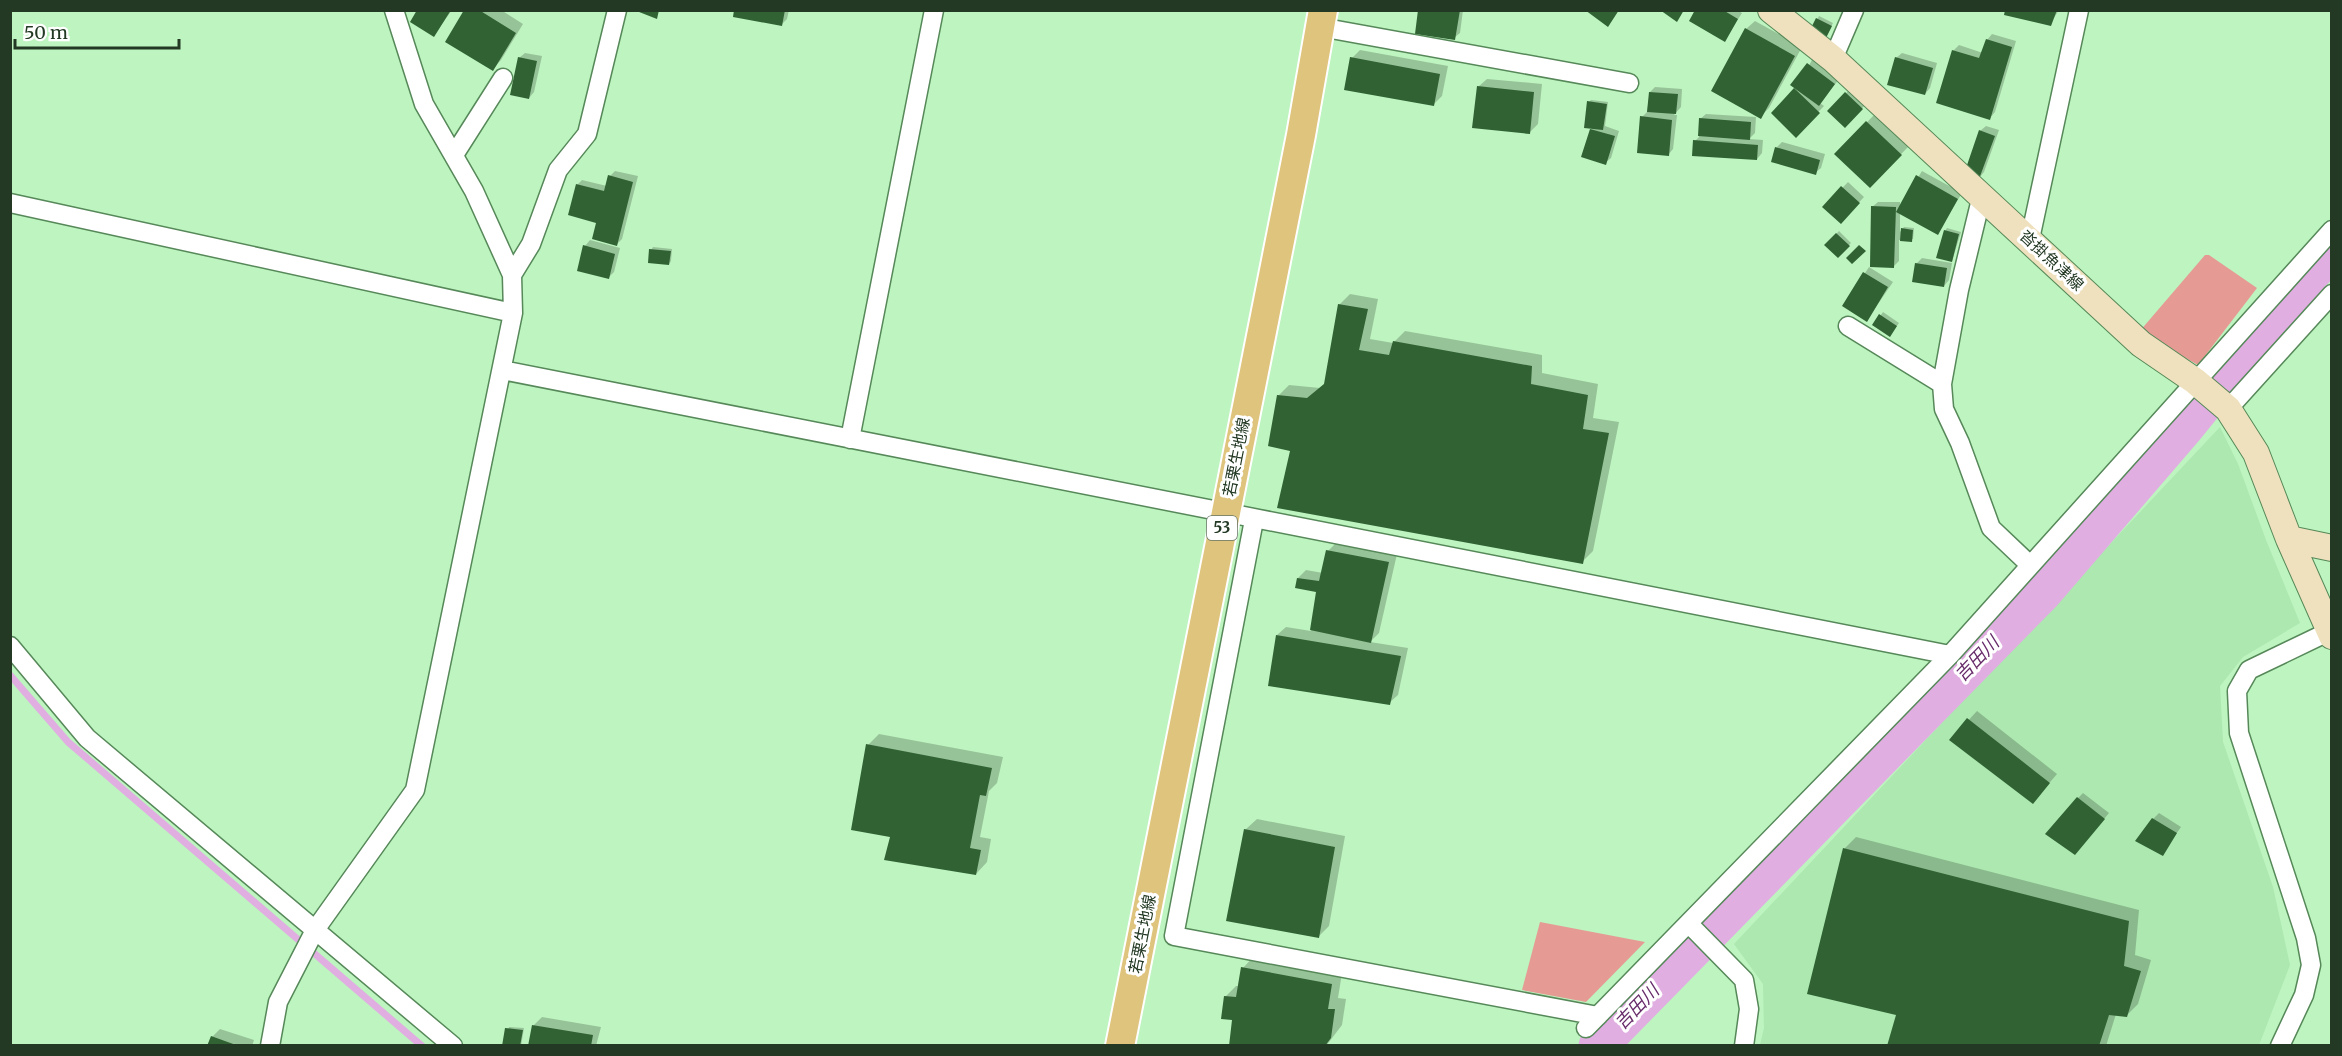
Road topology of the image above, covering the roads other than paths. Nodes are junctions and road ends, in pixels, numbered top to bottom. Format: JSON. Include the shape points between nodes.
{"nodes":[{"id":1,"x":394,"y":10,"type":"edge"},
{"id":2,"x":617,"y":10,"type":"edge"},
{"id":3,"x":934,"y":10,"type":"edge"},
{"id":4,"x":1771,"y":10,"type":"edge"},
{"id":5,"x":1854,"y":10,"type":"edge"},
{"id":6,"x":2079,"y":10,"type":"edge"},
{"id":7,"x":1322,"y":19,"type":"edge"},
{"id":8,"x":1833,"y":59,"type":"junction"},
{"id":9,"x":503,"y":78,"type":"dead end"},
{"id":10,"x":1629,"y":82,"type":"dead end"},
{"id":11,"x":454,"y":155,"type":"junction"},
{"id":12,"x":1982,"y":195,"type":"junction"},
{"id":13,"x":10,"y":203,"type":"edge"},
{"id":14,"x":2331,"y":230,"type":"edge"},
{"id":15,"x":2030,"y":239,"type":"junction"},
{"id":16,"x":512,"y":275,"type":"junction"},
{"id":17,"x":2331,"y":294,"type":"edge"},
{"id":18,"x":513,"y":313,"type":"junction"},
{"id":19,"x":1848,"y":326,"type":"dead end"},
{"id":20,"x":502,"y":370,"type":"junction"},
{"id":21,"x":2199,"y":383,"type":"junction"},
{"id":22,"x":1942,"y":384,"type":"junction"},
{"id":23,"x":2225,"y":407,"type":"junction"},
{"id":24,"x":850,"y":439,"type":"junction"},
{"id":25,"x":1224,"y":514,"type":"junction"},
{"id":26,"x":1254,"y":520,"type":"junction"},
{"id":27,"x":2289,"y":539,"type":"junction"},
{"id":28,"x":2331,"y":548,"type":"edge"},
{"id":29,"x":2030,"y":565,"type":"junction"},
{"id":30,"x":2330,"y":634,"type":"edge"},
{"id":31,"x":10,"y":646,"type":"edge"},
{"id":32,"x":1950,"y":655,"type":"junction"},
{"id":33,"x":1689,"y":924,"type":"junction"},
{"id":34,"x":315,"y":930,"type":"junction"},
{"id":35,"x":270,"y":1046,"type":"edge"},
{"id":36,"x":453,"y":1046,"type":"edge"},
{"id":37,"x":1120,"y":1046,"type":"edge"},
{"id":38,"x":1744,"y":1046,"type":"edge"},
{"id":39,"x":2280,"y":1046,"type":"edge"}],
"edges":[{"from":1,"to":11,"type":"street","via":[[424,104]]},
{"from":2,"to":16,"type":"street","via":[[588,134],[558,170],[531,244]]},
{"from":3,"to":24,"type":"street"},
{"from":4,"to":8,"type":"main road","name":"沓掛魚津線"},
{"from":5,"to":8,"type":"street"},
{"from":6,"to":15,"type":"street"},
{"from":7,"to":10,"type":"street"},
{"from":7,"to":25,"type":"main road","name":"若栗生地線","number":"53"},
{"from":8,"to":12,"type":"main road","name":"沓掛魚津線"},
{"from":9,"to":11,"type":"street"},
{"from":11,"to":16,"type":"street"},
{"from":12,"to":15,"type":"main road","name":"沓掛魚津線"},
{"from":12,"to":22,"type":"street"},
{"from":13,"to":18,"type":"street"},
{"from":14,"to":21,"type":"street"},
{"from":15,"to":21,"type":"main road","name":"沓掛魚津線","via":[[2141,344]]},
{"from":16,"to":18,"type":"street"},
{"from":17,"to":23,"type":"street"},
{"from":18,"to":20,"type":"street"},
{"from":19,"to":22,"type":"street"},
{"from":20,"to":24,"type":"street"},
{"from":20,"to":34,"type":"street","via":[[415,790]]},
{"from":21,"to":23,"type":"main road","name":"沓掛魚津線"},
{"from":21,"to":29,"type":"street"},
{"from":22,"to":29,"type":"street","via":[[1944,409],[1991,528]]},
{"from":23,"to":27,"type":"main road","name":"沓掛魚津線","via":[[2256,453]]},
{"from":24,"to":25,"type":"street"},
{"from":25,"to":26,"type":"street"},
{"from":25,"to":37,"type":"main road","name":"若栗生地線","number":"53"},
{"from":26,"to":32,"type":"street"},
{"from":26,"to":33,"type":"street","via":[[1174,936],[1592,1022]]},
{"from":27,"to":28,"type":"main road"},
{"from":27,"to":30,"type":"main road","name":"沓掛魚津線"},
{"from":29,"to":32,"type":"street"},
{"from":30,"to":39,"type":"street","via":[[2249,670],[2237,691],[2239,733],[2306,938],[2311,965],[2304,995]]},
{"from":31,"to":34,"type":"street","via":[[87,738]]},
{"from":32,"to":33,"type":"street"},
{"from":33,"to":38,"type":"street","via":[[1744,980],[1749,1009]]},
{"from":34,"to":35,"type":"street","via":[[278,1002]]},
{"from":34,"to":36,"type":"street"}]}
